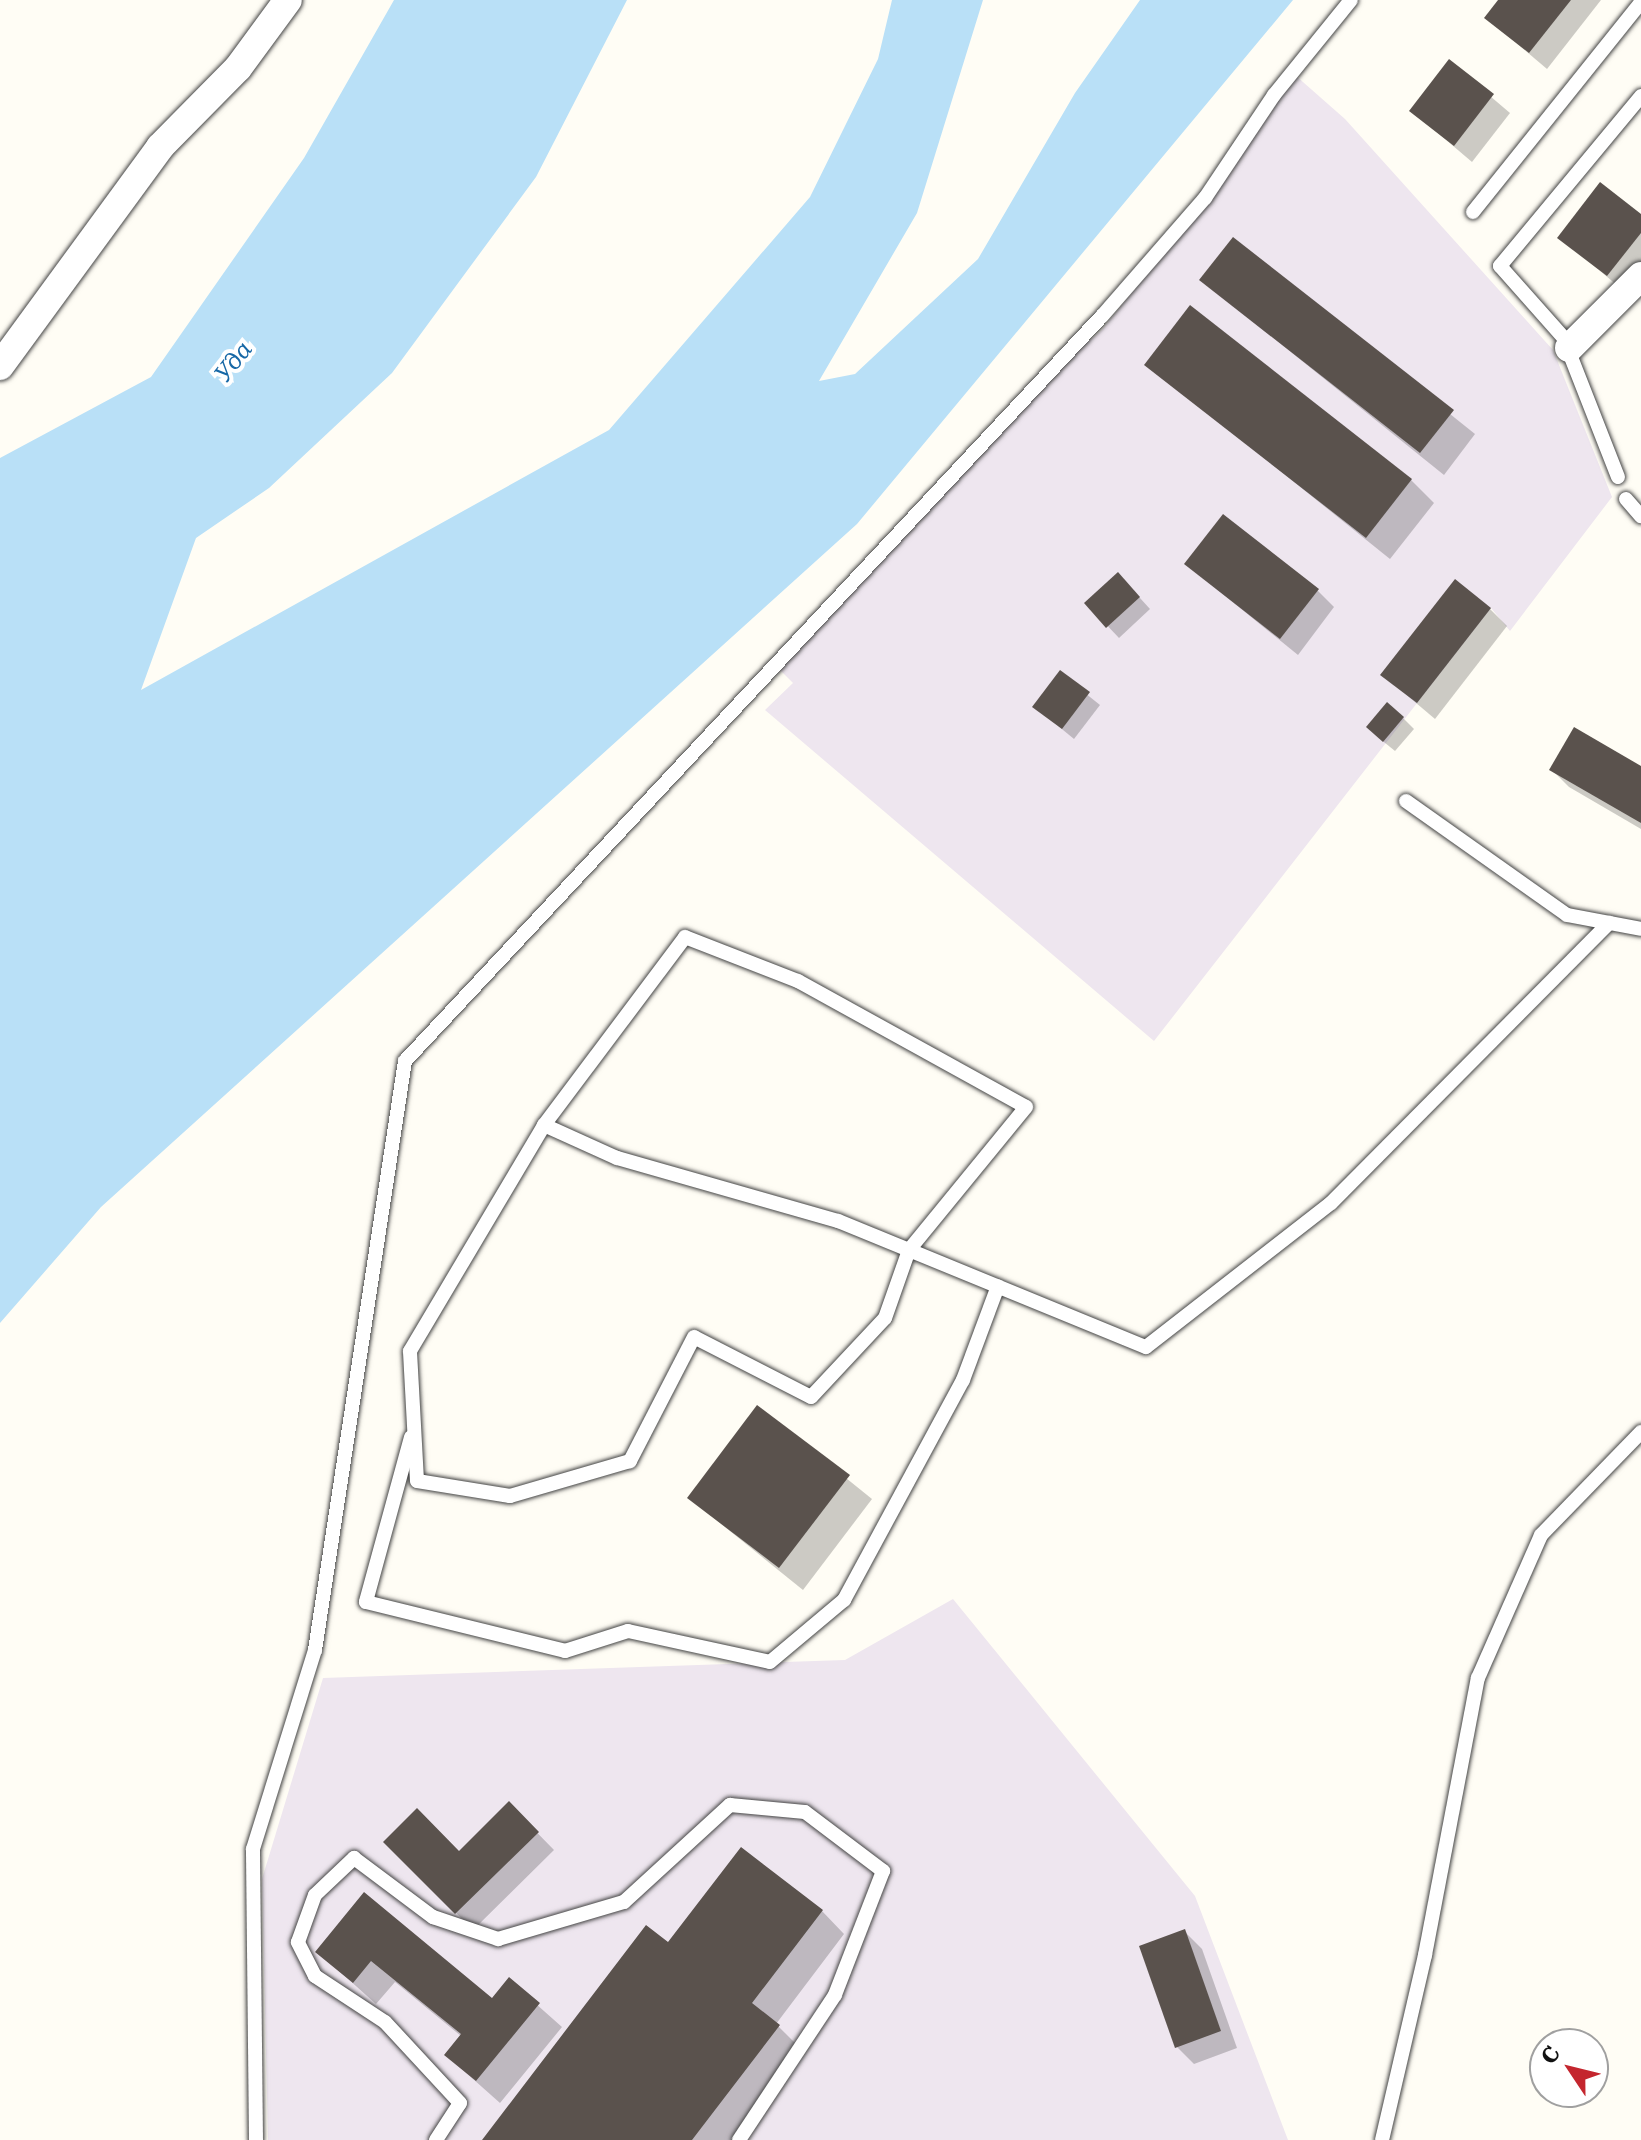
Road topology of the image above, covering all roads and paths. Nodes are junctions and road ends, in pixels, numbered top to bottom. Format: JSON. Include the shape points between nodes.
{"nodes":[{"id":1,"x":288,"y":0,"type":"edge"},
{"id":2,"x":1351,"y":0,"type":"edge"},
{"id":3,"x":1641,"y":2,"type":"edge"},
{"id":4,"x":1641,"y":96,"type":"edge"},
{"id":5,"x":1473,"y":212,"type":"dead end"},
{"id":6,"x":1641,"y":276,"type":"edge"},
{"id":7,"x":1569,"y":348,"type":"junction"},
{"id":8,"x":0,"y":366,"type":"edge"},
{"id":9,"x":1618,"y":477,"type":"dead end"},
{"id":10,"x":1626,"y":499,"type":"dead end"},
{"id":11,"x":1641,"y":516,"type":"edge"},
{"id":12,"x":1406,"y":801,"type":"dead end"},
{"id":13,"x":1609,"y":923,"type":"junction"},
{"id":14,"x":1641,"y":929,"type":"edge"},
{"id":15,"x":544,"y":1125,"type":"junction"},
{"id":16,"x":909,"y":1250,"type":"junction"},
{"id":17,"x":998,"y":1286,"type":"junction"},
{"id":18,"x":414,"y":1425,"type":"junction"},
{"id":19,"x":1641,"y":1432,"type":"edge"},
{"id":20,"x":256,"y":2140,"type":"edge"},
{"id":21,"x":436,"y":2140,"type":"edge"},
{"id":22,"x":739,"y":2140,"type":"edge"},
{"id":23,"x":1382,"y":2140,"type":"edge"}],
"edges":[{"from":1,"to":8,"type":"street","via":[[238,68],[160,147]]},
{"from":2,"to":20,"type":"lane","via":[[1274,95],[1205,198],[1102,316],[405,1061],[315,1650],[253,1849]]},
{"from":3,"to":5,"type":"lane"},
{"from":4,"to":7,"type":"lane","via":[[1500,266]]},
{"from":6,"to":7,"type":"street"},
{"from":7,"to":9,"type":"lane"},
{"from":10,"to":11,"type":"lane"},
{"from":12,"to":13,"type":"lane","via":[[1567,915]]},
{"from":13,"to":14,"type":"lane"},
{"from":13,"to":17,"type":"lane","via":[[1331,1203],[1146,1347]]},
{"from":15,"to":16,"type":"lane","via":[[617,1158],[838,1221]]},
{"from":15,"to":16,"type":"lane","via":[[685,937],[798,981],[1026,1107]]},
{"from":15,"to":18,"type":"lane","via":[[410,1351]]},
{"from":16,"to":17,"type":"lane"},
{"from":16,"to":18,"type":"lane","via":[[885,1318],[811,1397],[694,1337],[630,1461],[510,1496],[417,1481]]},
{"from":17,"to":18,"type":"lane","via":[[963,1380],[844,1600],[770,1662],[628,1631],[565,1651],[366,1602]]},
{"from":19,"to":23,"type":"lane","via":[[1541,1535],[1478,1678],[1425,1955]]},
{"from":21,"to":22,"type":"lane","via":[[460,2103],[385,2022],[315,1976],[298,1942],[315,1895],[354,1858],[433,1917],[498,1939],[624,1902],[730,1805],[805,1812],[883,1871],[835,1995]]}]}
